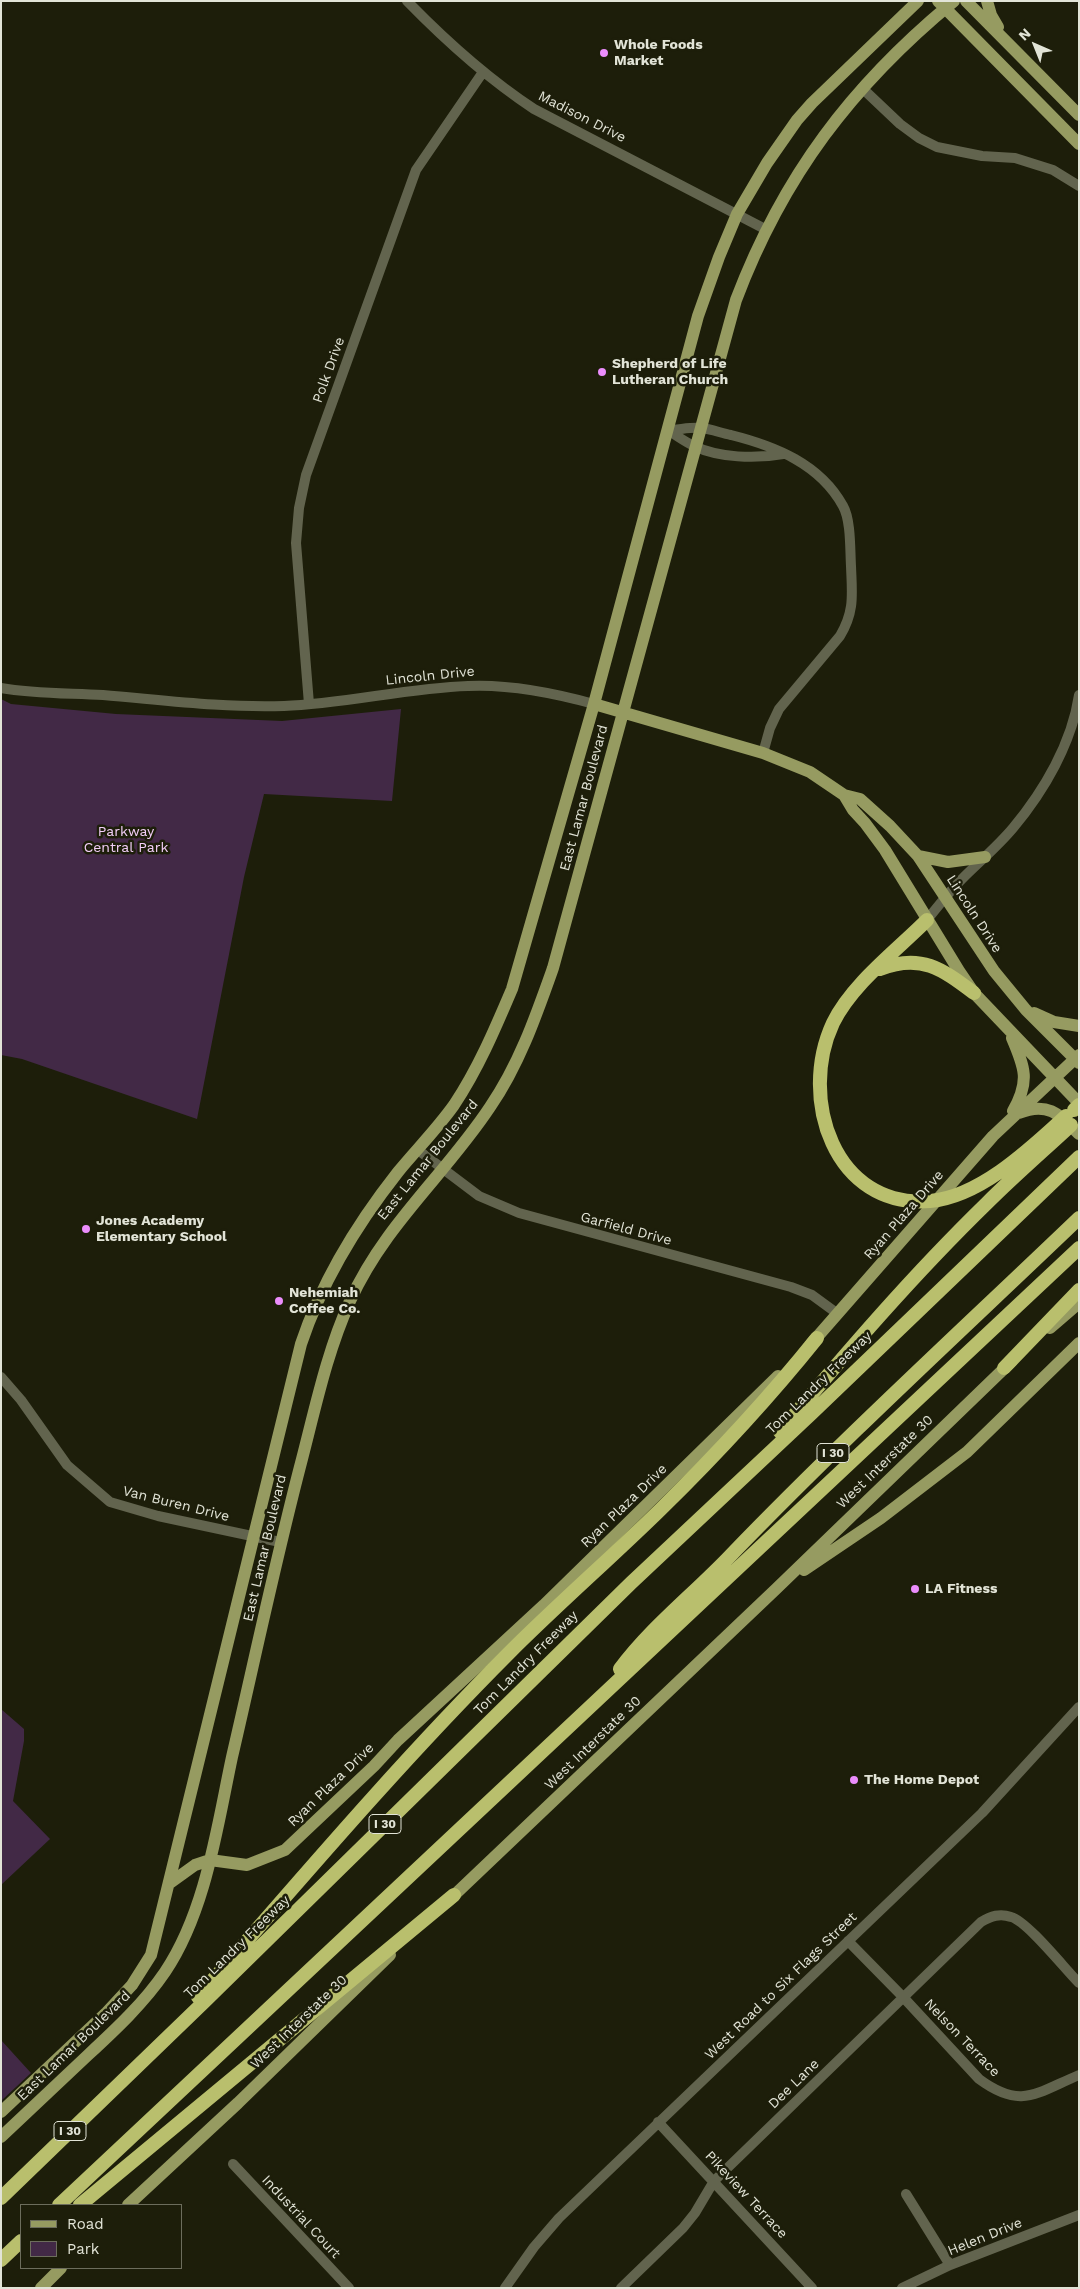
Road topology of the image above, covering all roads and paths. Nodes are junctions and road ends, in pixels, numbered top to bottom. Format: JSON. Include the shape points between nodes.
{"nodes":[{"id":1,"x":407,"y":1,"type":"edge"},
{"id":2,"x":918,"y":1,"type":"edge"},
{"id":3,"x":966,"y":1,"type":"edge"},
{"id":4,"x":987,"y":1,"type":"edge"},
{"id":5,"x":946,"y":4,"type":"edge"},
{"id":6,"x":1019,"y":55,"type":"junction"},
{"id":7,"x":484,"y":72,"type":"junction"},
{"id":8,"x":862,"y":88,"type":"junction"},
{"id":9,"x":1079,"y":115,"type":"edge"},
{"id":10,"x":1079,"y":144,"type":"edge"},
{"id":11,"x":1079,"y":186,"type":"edge"},
{"id":12,"x":737,"y":214,"type":"junction"},
{"id":13,"x":765,"y":229,"type":"junction"},
{"id":14,"x":702,"y":428,"type":"junction"},
{"id":15,"x":667,"y":430,"type":"junction"},
{"id":16,"x":696,"y":447,"type":"junction"},
{"id":17,"x":784,"y":453,"type":"junction"},
{"id":18,"x":1,"y":688,"type":"edge"},
{"id":19,"x":1079,"y":695,"type":"edge"},
{"id":20,"x":309,"y":704,"type":"junction"},
{"id":21,"x":594,"y":704,"type":"junction"},
{"id":22,"x":623,"y":713,"type":"junction"},
{"id":23,"x":763,"y":753,"type":"junction"},
{"id":24,"x":844,"y":795,"type":"junction"},
{"id":25,"x":918,"y":856,"type":"junction"},
{"id":26,"x":985,"y":857,"type":"junction"},
{"id":27,"x":945,"y":898,"type":"junction"},
{"id":28,"x":927,"y":920,"type":"junction"},
{"id":29,"x":877,"y":970,"type":"junction"},
{"id":30,"x":974,"y":993,"type":"junction"},
{"id":31,"x":1026,"y":1010,"type":"junction"},
{"id":32,"x":1079,"y":1026,"type":"edge"},
{"id":33,"x":1008,"y":1029,"type":"junction"},
{"id":34,"x":1077,"y":1059,"type":"edge"},
{"id":35,"x":1054,"y":1077,"type":"junction"},
{"id":36,"x":1072,"y":1112,"type":"edge"},
{"id":37,"x":1011,"y":1119,"type":"junction"},
{"id":38,"x":418,"y":1150,"type":"junction"},
{"id":39,"x":1079,"y":1157,"type":"edge"},
{"id":40,"x":443,"y":1169,"type":"junction"},
{"id":41,"x":1079,"y":1218,"type":"edge"},
{"id":42,"x":1079,"y":1248,"type":"edge"},
{"id":43,"x":1079,"y":1290,"type":"edge"},
{"id":44,"x":1079,"y":1303,"type":"edge"},
{"id":45,"x":838,"y":1314,"type":"junction"},
{"id":46,"x":817,"y":1338,"type":"junction"},
{"id":47,"x":1079,"y":1343,"type":"edge"},
{"id":48,"x":1004,"y":1368,"type":"junction"},
{"id":49,"x":1,"y":1377,"type":"edge"},
{"id":50,"x":734,"y":1485,"type":"junction"},
{"id":51,"x":252,"y":1537,"type":"junction"},
{"id":52,"x":280,"y":1542,"type":"junction"},
{"id":53,"x":776,"y":1589,"type":"junction"},
{"id":54,"x":599,"y":1698,"type":"junction"},
{"id":55,"x":1079,"y":1707,"type":"edge"},
{"id":56,"x":210,"y":1860,"type":"junction"},
{"id":57,"x":170,"y":1883,"type":"junction"},
{"id":58,"x":454,"y":1896,"type":"junction"},
{"id":59,"x":848,"y":1941,"type":"junction"},
{"id":60,"x":1079,"y":1983,"type":"edge"},
{"id":61,"x":903,"y":1997,"type":"junction"},
{"id":62,"x":139,"y":2065,"type":"junction"},
{"id":63,"x":1079,"y":2074,"type":"edge"},
{"id":64,"x":1,"y":2112,"type":"edge"},
{"id":65,"x":658,"y":2122,"type":"junction"},
{"id":66,"x":1,"y":2137,"type":"edge"},
{"id":67,"x":233,"y":2164,"type":"dead end"},
{"id":68,"x":714,"y":2181,"type":"junction"},
{"id":69,"x":906,"y":2194,"type":"dead end"},
{"id":70,"x":1,"y":2198,"type":"edge"},
{"id":71,"x":60,"y":2204,"type":"edge"},
{"id":72,"x":81,"y":2204,"type":"edge"},
{"id":73,"x":129,"y":2204,"type":"edge"},
{"id":74,"x":1079,"y":2215,"type":"edge"},
{"id":75,"x":20,"y":2242,"type":"edge"},
{"id":76,"x":20,"y":2255,"type":"edge"},
{"id":77,"x":1,"y":2260,"type":"edge"},
{"id":78,"x":950,"y":2265,"type":"junction"},
{"id":79,"x":60,"y":2269,"type":"edge"},
{"id":80,"x":1,"y":2270,"type":"edge"},
{"id":81,"x":626,"y":2286,"type":"edge"},
{"id":82,"x":41,"y":2288,"type":"edge"},
{"id":83,"x":349,"y":2288,"type":"edge"},
{"id":84,"x":505,"y":2288,"type":"edge"},
{"id":85,"x":812,"y":2288,"type":"edge"},
{"id":86,"x":902,"y":2288,"type":"edge"}],
"edges":[{"from":1,"to":7,"type":"street","name":"Madison Drive","via":[[451,45]]},
{"from":2,"to":12,"type":"main road","name":"East Lamar Boulevard","via":[[797,120],[767,162]]},
{"from":3,"to":6,"type":"main road"},
{"from":4,"to":6,"type":"main road","via":[[997,27]]},
{"from":5,"to":8,"type":"main road","name":"East Lamar Boulevard"},
{"from":5,"to":10,"type":"main road"},
{"from":6,"to":9,"type":"main road"},
{"from":7,"to":12,"type":"street","name":"Madison Drive","via":[[534,109]]},
{"from":7,"to":20,"type":"street","name":"Polk Drive","via":[[416,170],[306,475],[296,543]]},
{"from":8,"to":11,"type":"street","via":[[900,124],[937,147],[982,156],[1015,158],[1053,170]]},
{"from":8,"to":13,"type":"main road","name":"East Lamar Boulevard","via":[[832,122]]},
{"from":12,"to":13,"type":"street","name":"Madison Drive"},
{"from":12,"to":15,"type":"main road","name":"East Lamar Boulevard","via":[[698,316]]},
{"from":13,"to":14,"type":"main road","name":"East Lamar Boulevard","via":[[736,300]]},
{"from":14,"to":15,"type":"street"},
{"from":14,"to":16,"type":"main road","name":"East Lamar Boulevard"},
{"from":14,"to":17,"type":"street","via":[[754,441]]},
{"from":15,"to":16,"type":"street"},
{"from":15,"to":21,"type":"main road","name":"East Lamar Boulevard"},
{"from":16,"to":17,"type":"street","via":[[738,457]]},
{"from":16,"to":22,"type":"main road","name":"East Lamar Boulevard"},
{"from":17,"to":23,"type":"street","via":[[811,468],[829,485],[844,508],[850,544],[852,608],[840,636],[779,709]]},
{"from":18,"to":20,"type":"street","name":"Lincoln Drive","via":[[224,705]]},
{"from":19,"to":26,"type":"street","via":[[1070,731],[1035,800]]},
{"from":20,"to":21,"type":"street","name":"Lincoln Drive","via":[[469,686],[523,690]]},
{"from":21,"to":22,"type":"main road","name":"Lincoln Drive"},
{"from":21,"to":38,"type":"main road","name":"East Lamar Boulevard","via":[[512,989],[493,1034],[463,1090]]},
{"from":22,"to":23,"type":"main road","name":"Lincoln Drive"},
{"from":22,"to":40,"type":"main road","name":"East Lamar Boulevard","via":[[540,1006],[492,1105]]},
{"from":23,"to":24,"type":"main road","name":"Lincoln Drive","via":[[810,772]]},
{"from":24,"to":25,"type":"main road","name":"Lincoln Drive","via":[[860,799]]},
{"from":24,"to":28,"type":"main road","name":"Lincoln Drive","via":[[879,842]]},
{"from":25,"to":26,"type":"main road","via":[[956,862]]},
{"from":25,"to":27,"type":"main road","name":"Lincoln Drive"},
{"from":26,"to":27,"type":"street"},
{"from":27,"to":28,"type":"street"},
{"from":27,"to":31,"type":"main road","name":"Lincoln Drive","via":[[994,971]]},
{"from":28,"to":29,"type":"highway"},
{"from":28,"to":30,"type":"main road","name":"Lincoln Drive"},
{"from":29,"to":30,"type":"highway","via":[[910,961],[932,966]]},
{"from":29,"to":36,"type":"highway","via":[[846,1002],[834,1023],[820,1072],[823,1114],[834,1149],[862,1182],[883,1194],[907,1201],[931,1201],[956,1195],[994,1174],[1032,1147]]},
{"from":30,"to":33,"type":"main road","name":"Lincoln Drive"},
{"from":31,"to":32,"type":"main road","via":[[1054,1022]]},
{"from":31,"to":34,"type":"main road","name":"Lincoln Drive"},
{"from":33,"to":35,"type":"main road","name":"Lincoln Drive"},
{"from":33,"to":37,"type":"main road","via":[[1025,1074],[1021,1098]]},
{"from":34,"to":35,"type":"main road","name":"Ryan Plaza Drive"},
{"from":35,"to":36,"type":"main road","name":"Lincoln Drive"},
{"from":35,"to":37,"type":"main road","name":"Ryan Plaza Drive"},
{"from":36,"to":37,"type":"main road","via":[[1037,1108]]},
{"from":36,"to":50,"type":"highway","via":[[902,1292]]},
{"from":37,"to":45,"type":"main road","name":"Ryan Plaza Drive","via":[[980,1150]]},
{"from":38,"to":40,"type":"street","name":"Garfield Drive"},
{"from":38,"to":51,"type":"main road","name":"East Lamar Boulevard","via":[[362,1220],[308,1323]]},
{"from":39,"to":50,"type":"highway","name":"Tom Landry Freeway","number":"I 30"},
{"from":40,"to":45,"type":"street","name":"Garfield Drive","via":[[490,1202],[519,1213],[790,1287],[812,1296]]},
{"from":40,"to":52,"type":"main road","name":"East Lamar Boulevard","via":[[394,1226],[351,1300],[320,1385]]},
{"from":41,"to":54,"type":"highway","number":"I 30","via":[[789,1495],[633,1653]]},
{"from":42,"to":54,"type":"highway","number":"I 30"},
{"from":43,"to":48,"type":"highway"},
{"from":44,"to":48,"type":"main road","name":"West Interstate 30"},
{"from":45,"to":46,"type":"main road","name":"Ryan Plaza Drive"},
{"from":46,"to":56,"type":"main road","name":"Ryan Plaza Drive","via":[[544,1605],[285,1850],[247,1865]]},
{"from":46,"to":62,"type":"highway","via":[[772,1394],[662,1509],[454,1708]]},
{"from":47,"to":53,"type":"main road","via":[[967,1452],[881,1518]]},
{"from":48,"to":53,"type":"main road","name":"West Interstate 30"},
{"from":49,"to":51,"type":"street","name":"Van Buren Drive","via":[[67,1465],[110,1502]]},
{"from":50,"to":62,"type":"highway","name":"Tom Landry Freeway","number":"I 30"},
{"from":51,"to":52,"type":"street","name":"Van Buren Drive"},
{"from":51,"to":57,"type":"main road","name":"East Lamar Boulevard"},
{"from":52,"to":56,"type":"main road","name":"East Lamar Boulevard"},
{"from":53,"to":58,"type":"main road","name":"West Interstate 30"},
{"from":54,"to":71,"type":"highway","number":"I 30"},
{"from":55,"to":59,"type":"street","name":"West Road to Six Flags Street","via":[[982,1813]]},
{"from":56,"to":57,"type":"main road","via":[[195,1865]]},
{"from":56,"to":66,"type":"main road","name":"East Lamar Boulevard","via":[[192,1918],[166,1971],[115,2030]]},
{"from":57,"to":64,"type":"main road","name":"East Lamar Boulevard","via":[[151,1955],[132,1986]]},
{"from":58,"to":72,"type":"highway"},
{"from":58,"to":73,"type":"main road","name":"West Interstate 30"},
{"from":59,"to":61,"type":"street","name":"Nelson Terrace"},
{"from":59,"to":65,"type":"street","name":"West Road to Six Flags Street"},
{"from":60,"to":61,"type":"street","name":"Dee Lane","via":[[1019,1920],[1000,1915],[981,1922]]},
{"from":61,"to":63,"type":"street","name":"Nelson Terrace","via":[[979,2079],[1005,2095],[1019,2098]]},
{"from":61,"to":68,"type":"street","name":"Dee Lane"},
{"from":62,"to":70,"type":"highway","name":"Tom Landry Freeway","number":"I 30"},
{"from":65,"to":68,"type":"street","name":"Pikeview Terrace"},
{"from":65,"to":84,"type":"street","name":"West Road to Six Flags Street","via":[[559,2218]]},
{"from":67,"to":83,"type":"street","name":"Industrial Court"},
{"from":68,"to":81,"type":"street","name":"Dee Lane","via":[[695,2214]]},
{"from":68,"to":85,"type":"street","name":"Pikeview Terrace"},
{"from":69,"to":78,"type":"street"},
{"from":74,"to":78,"type":"street","name":"Helen Drive"},
{"from":75,"to":77,"type":"highway"},
{"from":76,"to":80,"type":"highway"},
{"from":78,"to":86,"type":"street","name":"Helen Drive"},
{"from":79,"to":82,"type":"main road"}]}
